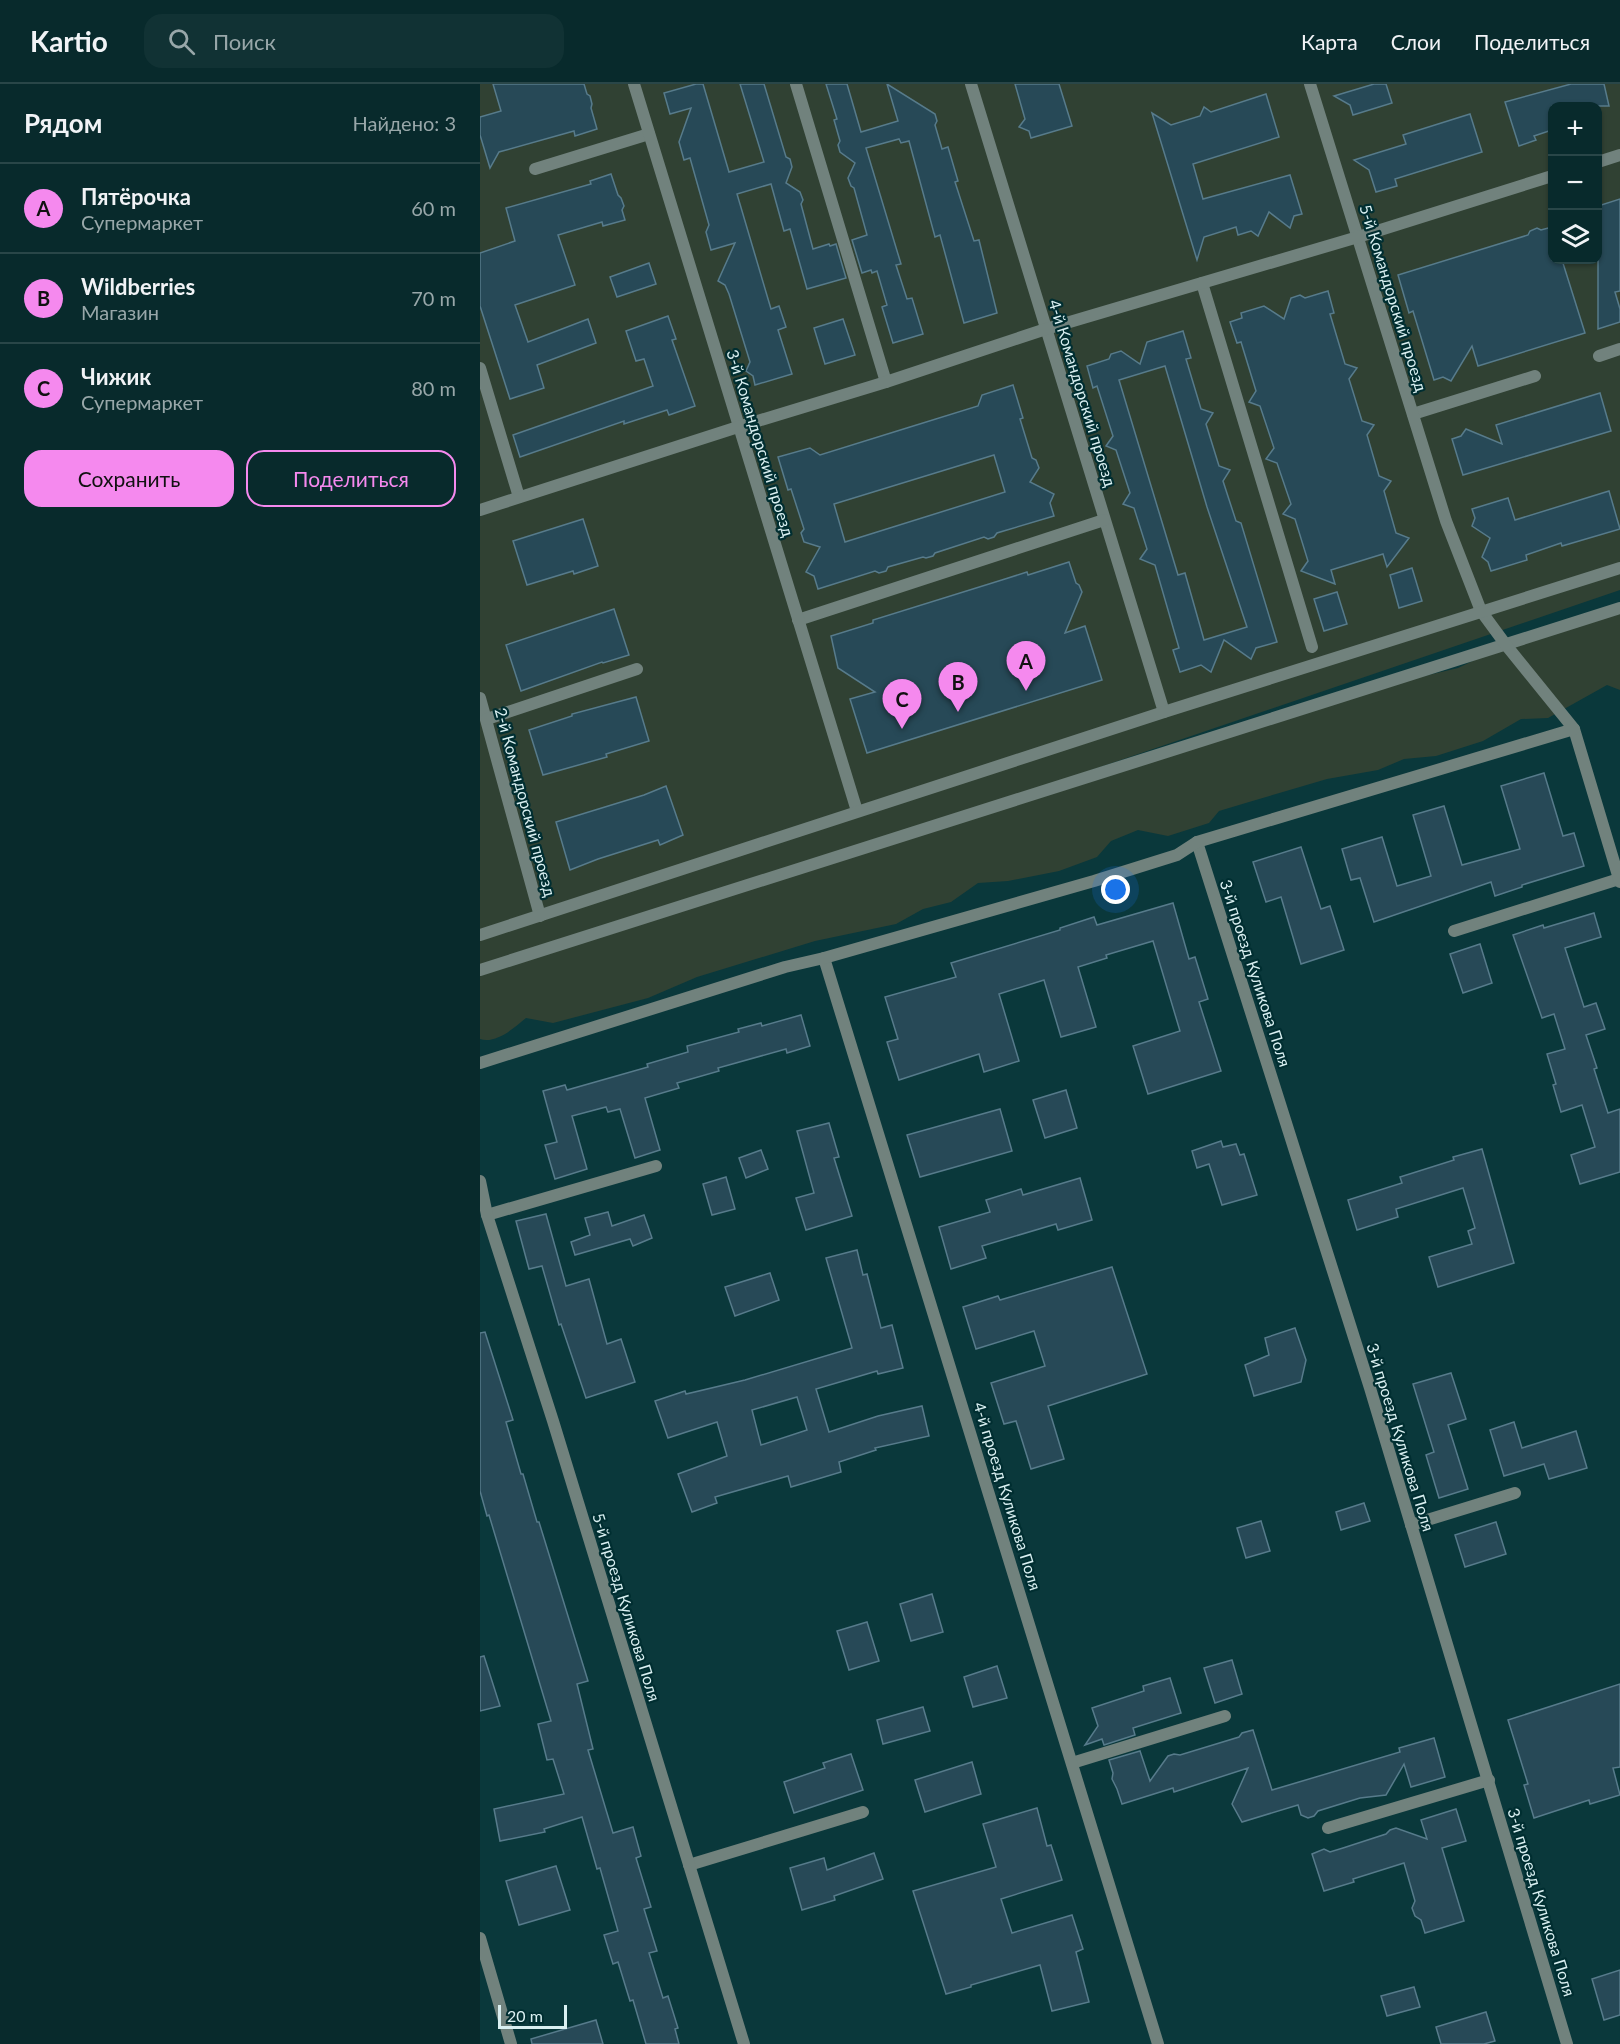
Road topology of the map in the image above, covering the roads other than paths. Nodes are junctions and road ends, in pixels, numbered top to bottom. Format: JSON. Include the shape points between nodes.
{"nodes":[{"id":1,"x":634,"y":84,"type":"edge"},
{"id":2,"x":796,"y":84,"type":"edge"},
{"id":3,"x":971,"y":84,"type":"edge"},
{"id":4,"x":1310,"y":84,"type":"edge"},
{"id":5,"x":650,"y":134,"type":"junction"},
{"id":6,"x":1620,"y":155,"type":"edge"},
{"id":7,"x":1602,"y":161,"type":"edge"},
{"id":8,"x":535,"y":169,"type":"dead end"},
{"id":9,"x":1548,"y":177,"type":"edge"},
{"id":10,"x":1358,"y":237,"type":"junction"},
{"id":11,"x":1202,"y":283,"type":"junction"},
{"id":12,"x":1046,"y":329,"type":"junction"},
{"id":13,"x":1620,"y":350,"type":"edge"},
{"id":14,"x":1599,"y":356,"type":"dead end"},
{"id":15,"x":480,"y":368,"type":"edge"},
{"id":16,"x":1535,"y":376,"type":"dead end"},
{"id":17,"x":886,"y":382,"type":"junction"},
{"id":18,"x":1413,"y":414,"type":"junction"},
{"id":19,"x":738,"y":427,"type":"junction"},
{"id":20,"x":519,"y":497,"type":"junction"},
{"id":21,"x":480,"y":510,"type":"edge"},
{"id":22,"x":1104,"y":520,"type":"junction"},
{"id":23,"x":1620,"y":568,"type":"edge"},
{"id":24,"x":1620,"y":608,"type":"edge"},
{"id":25,"x":1481,"y":611,"type":"junction"},
{"id":26,"x":798,"y":620,"type":"junction"},
{"id":27,"x":1506,"y":645,"type":"junction"},
{"id":28,"x":1312,"y":647,"type":"dead end"},
{"id":29,"x":637,"y":669,"type":"dead end"},
{"id":30,"x":480,"y":698,"type":"edge"},
{"id":31,"x":1164,"y":712,"type":"junction"},
{"id":32,"x":487,"y":719,"type":"junction"},
{"id":33,"x":1574,"y":729,"type":"junction"},
{"id":34,"x":857,"y":811,"type":"junction"},
{"id":35,"x":1197,"y":842,"type":"junction"},
{"id":36,"x":1619,"y":880,"type":"edge"},
{"id":37,"x":540,"y":916,"type":"junction"},
{"id":38,"x":1454,"y":931,"type":"dead end"},
{"id":39,"x":480,"y":935,"type":"edge"},
{"id":40,"x":824,"y":958,"type":"junction"},
{"id":41,"x":480,"y":970,"type":"edge"},
{"id":42,"x":480,"y":1063,"type":"edge"},
{"id":43,"x":656,"y":1166,"type":"dead end"},
{"id":44,"x":480,"y":1181,"type":"edge"},
{"id":45,"x":487,"y":1215,"type":"junction"},
{"id":46,"x":1515,"y":1493,"type":"dead end"},
{"id":47,"x":1411,"y":1525,"type":"junction"},
{"id":48,"x":1226,"y":1716,"type":"dead end"},
{"id":49,"x":1072,"y":1763,"type":"junction"},
{"id":50,"x":1489,"y":1780,"type":"junction"},
{"id":51,"x":863,"y":1812,"type":"dead end"},
{"id":52,"x":1328,"y":1828,"type":"dead end"},
{"id":53,"x":689,"y":1865,"type":"junction"},
{"id":54,"x":480,"y":1938,"type":"edge"},
{"id":55,"x":511,"y":2044,"type":"edge"},
{"id":56,"x":744,"y":2044,"type":"edge"},
{"id":57,"x":1158,"y":2044,"type":"edge"},
{"id":58,"x":1567,"y":2044,"type":"edge"}],
"edges":[{"from":1,"to":5,"type":"street","name":"3-й Командорский проезд"},
{"from":2,"to":17,"type":"street"},
{"from":3,"to":12,"type":"street","name":"4-й Командорский проезд"},
{"from":4,"to":10,"type":"street","name":"5-й Командорский проезд"},
{"from":5,"to":8,"type":"street"},
{"from":5,"to":19,"type":"street","name":"3-й Командорский проезд"},
{"from":6,"to":7,"type":"street"},
{"from":9,"to":10,"type":"street"},
{"from":10,"to":11,"type":"street"},
{"from":10,"to":18,"type":"street","name":"5-й Командорский проезд"},
{"from":11,"to":12,"type":"street"},
{"from":11,"to":28,"type":"street"},
{"from":12,"to":17,"type":"street"},
{"from":12,"to":22,"type":"street","name":"4-й Командорский проезд"},
{"from":13,"to":14,"type":"street"},
{"from":15,"to":20,"type":"street"},
{"from":16,"to":18,"type":"street"},
{"from":17,"to":19,"type":"street"},
{"from":18,"to":25,"type":"street","name":"5-й Командорский проезд","via":[[1446,521]]},
{"from":19,"to":20,"type":"street"},
{"from":19,"to":26,"type":"street","name":"3-й Командорский проезд"},
{"from":20,"to":21,"type":"street"},
{"from":22,"to":26,"type":"street"},
{"from":22,"to":31,"type":"street","name":"4-й Командорский проезд"},
{"from":23,"to":25,"type":"street"},
{"from":24,"to":27,"type":"street"},
{"from":25,"to":27,"type":"street","name":"5-й Командорский проезд"},
{"from":25,"to":31,"type":"street"},
{"from":26,"to":34,"type":"street","name":"3-й Командорский проезд"},
{"from":27,"to":33,"type":"street","name":"5-й Командорский проезд"},
{"from":27,"to":41,"type":"street"},
{"from":29,"to":32,"type":"street"},
{"from":30,"to":32,"type":"street","name":"2-й Командорский проезд"},
{"from":31,"to":34,"type":"street"},
{"from":32,"to":37,"type":"street","name":"2-й Командорский проезд"},
{"from":33,"to":35,"type":"street"},
{"from":33,"to":36,"type":"street"},
{"from":34,"to":37,"type":"street"},
{"from":35,"to":40,"type":"street","via":[[1177,855],[1094,881]]},
{"from":35,"to":47,"type":"street","name":"3-й проезд Куликова Поля"},
{"from":36,"to":38,"type":"street"},
{"from":37,"to":39,"type":"street"},
{"from":40,"to":42,"type":"street"},
{"from":40,"to":49,"type":"street","name":"4-й проезд Куликова Поля"},
{"from":43,"to":45,"type":"street"},
{"from":44,"to":45,"type":"street","name":"5-й проезд Куликова Поля"},
{"from":45,"to":53,"type":"street","name":"5-й проезд Куликова Поля"},
{"from":46,"to":47,"type":"street"},
{"from":47,"to":50,"type":"street","name":"3-й проезд Куликова Поля"},
{"from":48,"to":49,"type":"street"},
{"from":49,"to":57,"type":"street","name":"4-й проезд Куликова Поля"},
{"from":50,"to":52,"type":"street"},
{"from":50,"to":58,"type":"street","name":"3-й проезд Куликова Поля"},
{"from":51,"to":53,"type":"street"},
{"from":53,"to":56,"type":"street","name":"5-й проезд Куликова Поля"},
{"from":54,"to":55,"type":"street"}]}
